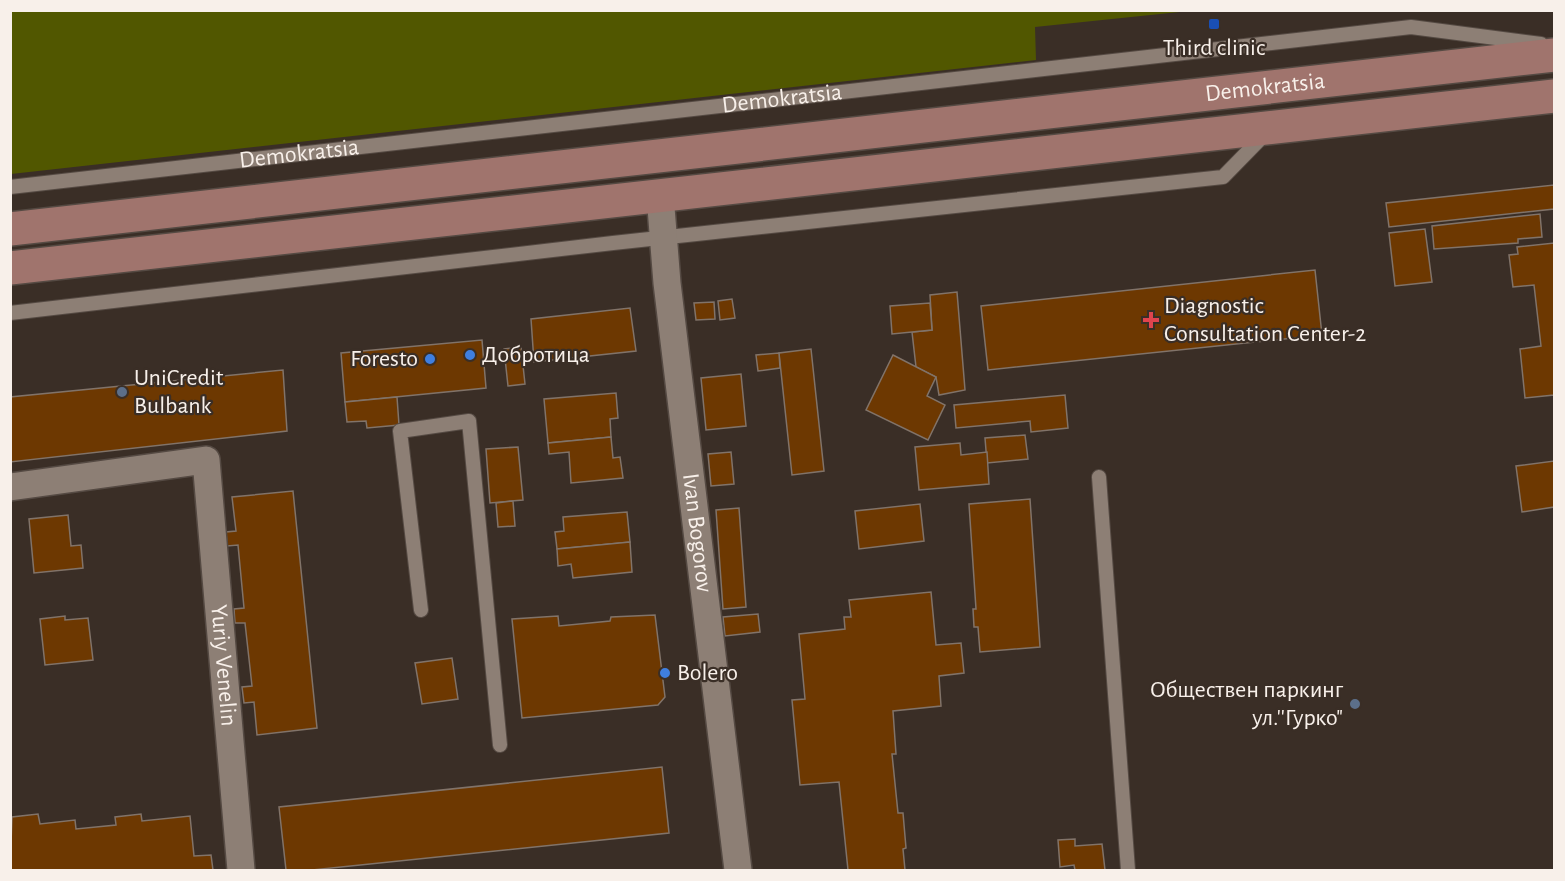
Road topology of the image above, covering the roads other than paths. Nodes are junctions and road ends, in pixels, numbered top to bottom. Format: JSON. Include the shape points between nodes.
{"nodes":[{"id":1,"x":1554,"y":46,"type":"edge"},
{"id":2,"x":1554,"y":55,"type":"edge"},
{"id":3,"x":1554,"y":96,"type":"edge"},
{"id":4,"x":1270,"y":129,"type":"junction"},
{"id":5,"x":10,"y":187,"type":"edge"},
{"id":6,"x":660,"y":195,"type":"junction"},
{"id":7,"x":10,"y":229,"type":"edge"},
{"id":8,"x":663,"y":237,"type":"junction"},
{"id":9,"x":10,"y":268,"type":"edge"},
{"id":10,"x":10,"y":313,"type":"edge"},
{"id":11,"x":1099,"y":477,"type":"dead end"},
{"id":12,"x":10,"y":488,"type":"edge"},
{"id":13,"x":421,"y":610,"type":"dead end"},
{"id":14,"x":500,"y":745,"type":"dead end"},
{"id":15,"x":241,"y":870,"type":"edge"},
{"id":16,"x":738,"y":870,"type":"edge"},
{"id":17,"x":1128,"y":870,"type":"edge"}],
"edges":[{"from":1,"to":5,"type":"lane","name":"Demokratsia","via":[[1411,27]]},
{"from":2,"to":7,"type":"main road","name":"Demokratsia"},
{"from":3,"to":4,"type":"main road","name":"Demokratsia"},
{"from":4,"to":6,"type":"main road","name":"Demokratsia"},
{"from":4,"to":8,"type":"lane","via":[[1223,177]]},
{"from":6,"to":8,"type":"street","name":"Ivan Bogorov"},
{"from":6,"to":9,"type":"main road","name":"Demokratsia"},
{"from":8,"to":10,"type":"lane"},
{"from":8,"to":16,"type":"street","name":"Ivan Bogorov"},
{"from":11,"to":17,"type":"lane"},
{"from":12,"to":15,"type":"street","name":"Yuriy Venelin","via":[[207,460]]},
{"from":13,"to":14,"type":"lane","via":[[400,431],[468,421]]}]}
